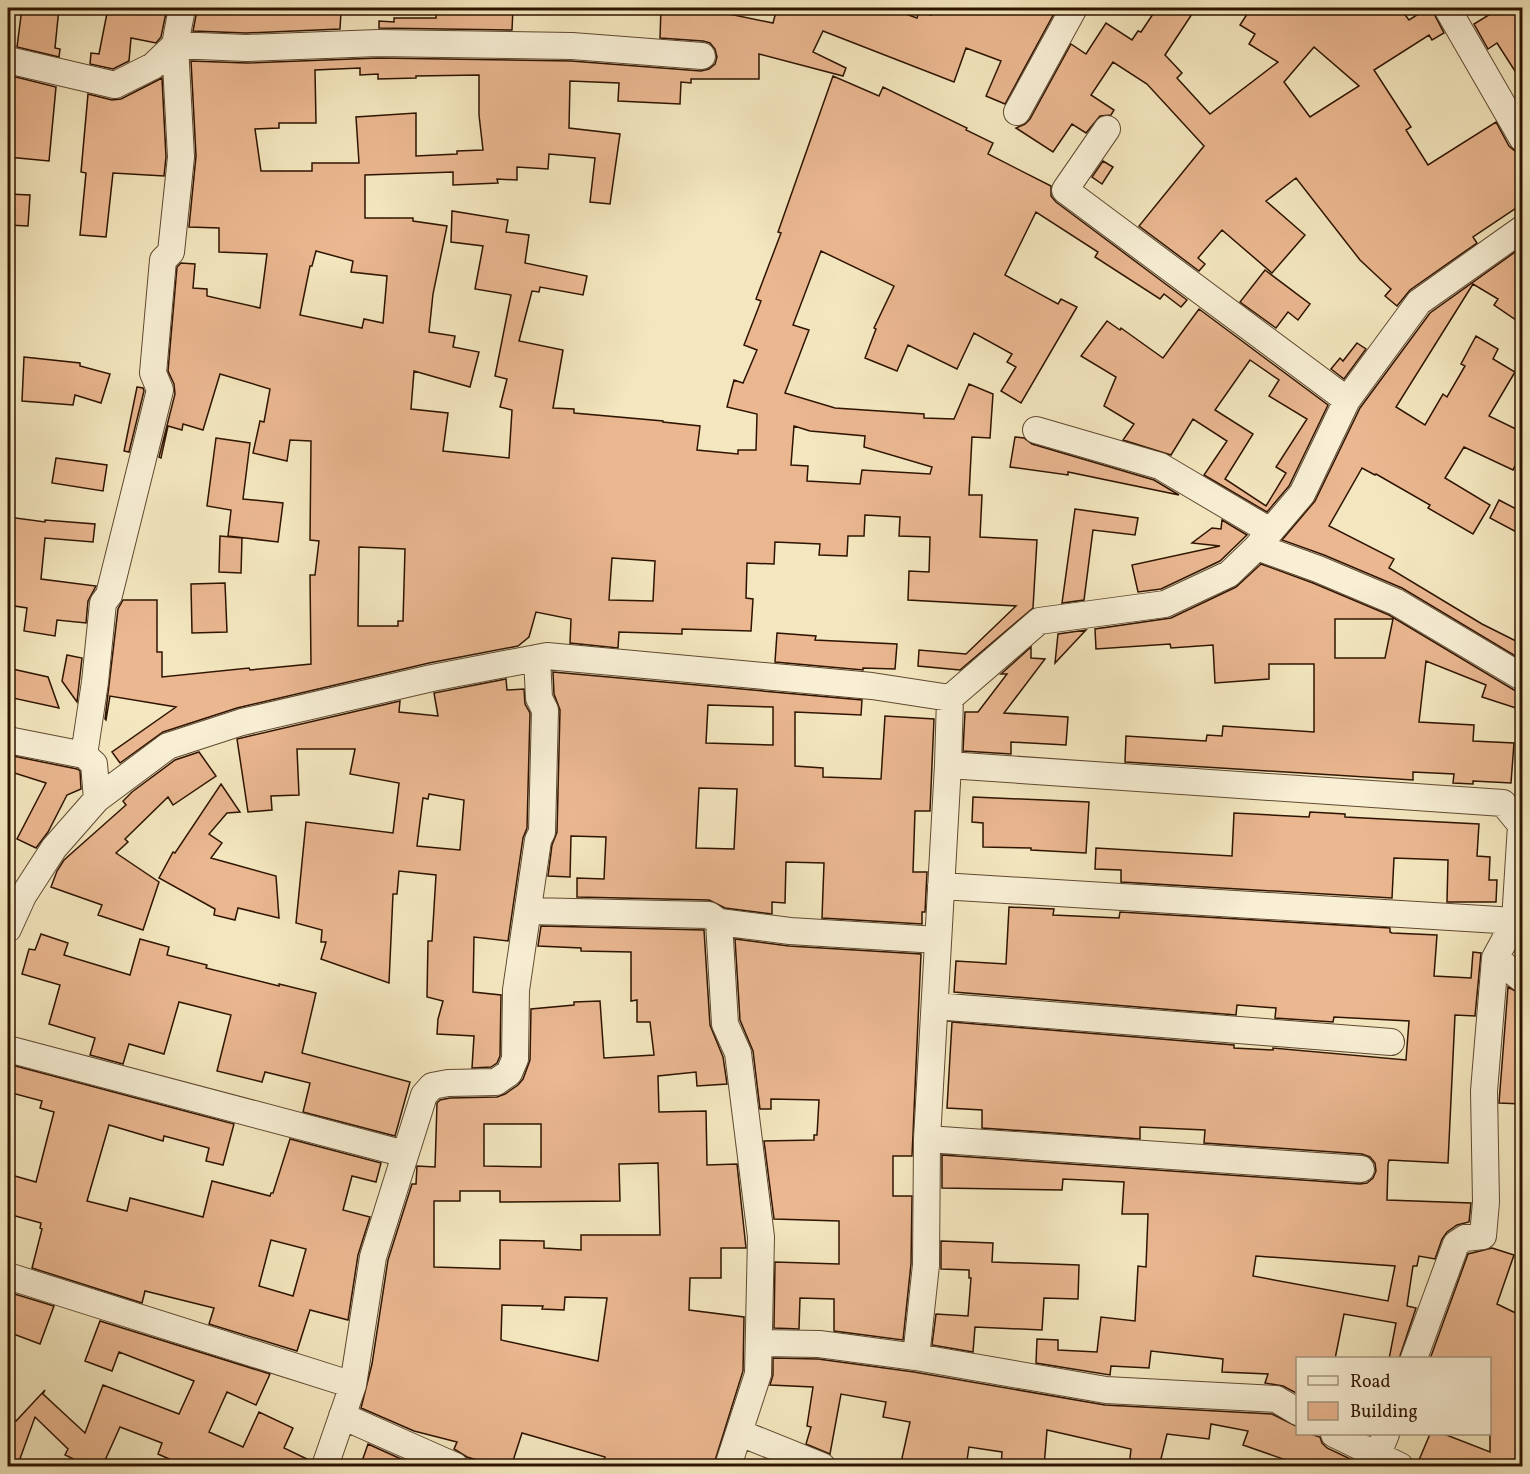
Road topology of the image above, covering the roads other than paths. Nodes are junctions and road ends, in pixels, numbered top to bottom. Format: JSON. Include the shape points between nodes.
{"nodes":[{"id":1,"x":182,"y":8,"type":"edge"},
{"id":2,"x":1074,"y":8,"type":"edge"},
{"id":3,"x":1447,"y":8,"type":"edge"},
{"id":4,"x":175,"y":45,"type":"junction"},
{"id":5,"x":702,"y":56,"type":"dead end"},
{"id":6,"x":8,"y":60,"type":"edge"},
{"id":7,"x":1017,"y":112,"type":"dead end"},
{"id":8,"x":1107,"y":129,"type":"dead end"},
{"id":9,"x":1522,"y":138,"type":"edge"},
{"id":10,"x":1522,"y":229,"type":"edge"},
{"id":11,"x":1347,"y":400,"type":"junction"},
{"id":12,"x":1036,"y":429,"type":"dead end"},
{"id":13,"x":1263,"y":539,"type":"junction"},
{"id":14,"x":537,"y":658,"type":"junction"},
{"id":15,"x":1522,"y":677,"type":"edge"},
{"id":16,"x":950,"y":698,"type":"junction"},
{"id":17,"x":8,"y":740,"type":"edge"},
{"id":18,"x":84,"y":755,"type":"junction"},
{"id":19,"x":948,"y":765,"type":"junction"},
{"id":20,"x":97,"y":799,"type":"junction"},
{"id":21,"x":941,"y":886,"type":"junction"},
{"id":22,"x":15,"y":898,"type":"edge"},
{"id":23,"x":529,"y":910,"type":"junction"},
{"id":24,"x":1515,"y":921,"type":"junction"},
{"id":25,"x":719,"y":922,"type":"junction"},
{"id":26,"x":8,"y":929,"type":"edge"},
{"id":27,"x":938,"y":940,"type":"junction"},
{"id":28,"x":1495,"y":958,"type":"junction"},
{"id":29,"x":1522,"y":979,"type":"edge"},
{"id":30,"x":935,"y":1006,"type":"junction"},
{"id":31,"x":1391,"y":1042,"type":"dead end"},
{"id":32,"x":8,"y":1049,"type":"edge"},
{"id":33,"x":927,"y":1138,"type":"junction"},
{"id":34,"x":405,"y":1154,"type":"junction"},
{"id":35,"x":1361,"y":1169,"type":"dead end"},
{"id":36,"x":8,"y":1276,"type":"edge"},
{"id":37,"x":759,"y":1343,"type":"junction"},
{"id":38,"x":916,"y":1357,"type":"junction"},
{"id":39,"x":1415,"y":1357,"type":"edge"},
{"id":40,"x":353,"y":1384,"type":"junction"},
{"id":41,"x":1296,"y":1411,"type":"edge"},
{"id":42,"x":342,"y":1416,"type":"junction"},
{"id":43,"x":740,"y":1433,"type":"junction"},
{"id":44,"x":1337,"y":1435,"type":"edge"},
{"id":45,"x":1388,"y":1452,"type":"edge"},
{"id":46,"x":326,"y":1467,"type":"edge"},
{"id":47,"x":455,"y":1467,"type":"edge"},
{"id":48,"x":728,"y":1467,"type":"edge"},
{"id":49,"x":822,"y":1467,"type":"edge"}],
"edges":[{"from":1,"to":4,"type":"street"},
{"from":2,"to":7,"type":"street"},
{"from":3,"to":9,"type":"street"},
{"from":4,"to":5,"type":"street","via":[[572,45]]},
{"from":4,"to":6,"type":"street","via":[[153,66],[115,86]]},
{"from":4,"to":18,"type":"street","via":[[181,158],[171,252],[163,260],[153,373],[160,390],[109,595],[103,603]]},
{"from":8,"to":11,"type":"street","via":[[1065,190]]},
{"from":10,"to":11,"type":"street","via":[[1419,302]]},
{"from":11,"to":13,"type":"street","via":[[1302,494]]},
{"from":12,"to":13,"type":"street","via":[[1160,466]]},
{"from":13,"to":15,"type":"street","via":[[1318,569],[1396,602]]},
{"from":13,"to":16,"type":"street","via":[[1229,574],[1165,604],[1039,621]]},
{"from":14,"to":16,"type":"street","via":[[774,676]]},
{"from":14,"to":20,"type":"street","via":[[242,722],[168,746]]},
{"from":14,"to":23,"type":"street","via":[[539,698],[545,710],[542,832]]},
{"from":16,"to":19,"type":"street"},
{"from":17,"to":18,"type":"street"},
{"from":18,"to":20,"type":"street","via":[[94,764]]},
{"from":19,"to":21,"type":"street"},
{"from":19,"to":24,"type":"street","via":[[1503,803],[1521,825]]},
{"from":20,"to":22,"type":"street"},
{"from":21,"to":24,"type":"street"},
{"from":21,"to":27,"type":"street"},
{"from":22,"to":26,"type":"street"},
{"from":23,"to":25,"type":"street","via":[[709,915]]},
{"from":23,"to":34,"type":"street","via":[[516,990],[515,1059],[509,1073],[496,1082],[432,1086],[424,1095]]},
{"from":24,"to":28,"type":"street"},
{"from":25,"to":27,"type":"street","via":[[790,931]]},
{"from":25,"to":37,"type":"street","via":[[725,1024],[738,1053],[761,1237]]},
{"from":27,"to":30,"type":"street"},
{"from":28,"to":29,"type":"street"},
{"from":28,"to":39,"type":"street","via":[[1484,1091],[1483,1236],[1465,1238],[1456,1244]]},
{"from":30,"to":31,"type":"street"},
{"from":30,"to":33,"type":"street"},
{"from":32,"to":34,"type":"street"},
{"from":33,"to":35,"type":"street"},
{"from":33,"to":38,"type":"street","via":[[926,1265]]},
{"from":34,"to":40,"type":"street","via":[[373,1257]]},
{"from":36,"to":40,"type":"street"},
{"from":37,"to":38,"type":"street","via":[[819,1344]]},
{"from":37,"to":43,"type":"street","via":[[758,1374]]},
{"from":38,"to":41,"type":"street","via":[[1106,1390],[1276,1399]]},
{"from":40,"to":42,"type":"street"},
{"from":42,"to":46,"type":"street"},
{"from":42,"to":47,"type":"street"},
{"from":43,"to":48,"type":"street"},
{"from":43,"to":49,"type":"street"},
{"from":44,"to":45,"type":"street"}]}
